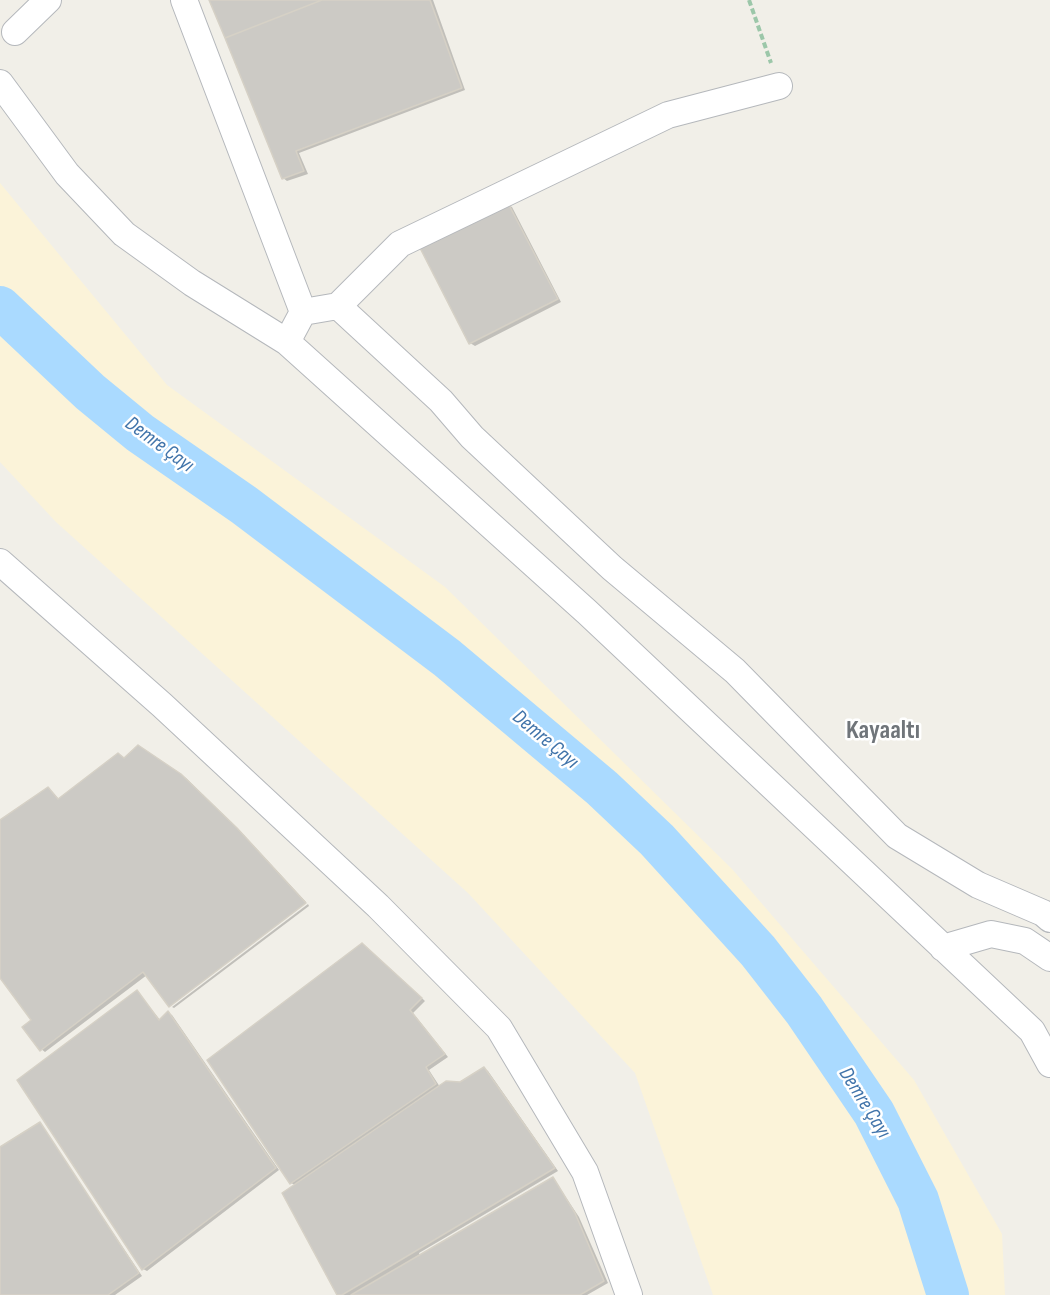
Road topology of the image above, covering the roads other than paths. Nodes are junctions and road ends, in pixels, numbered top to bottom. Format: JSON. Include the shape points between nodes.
{"nodes":[{"id":1,"x":48,"y":0,"type":"edge"},
{"id":2,"x":184,"y":0,"type":"edge"},
{"id":3,"x":15,"y":32,"type":"dead end"},
{"id":4,"x":0,"y":83,"type":"edge"},
{"id":5,"x":779,"y":87,"type":"road end"},
{"id":6,"x":338,"y":306,"type":"junction"},
{"id":7,"x":303,"y":312,"type":"junction"},
{"id":8,"x":287,"y":342,"type":"junction"},
{"id":9,"x":0,"y":562,"type":"edge"},
{"id":10,"x":1050,"y":919,"type":"edge"},
{"id":11,"x":943,"y":948,"type":"junction"},
{"id":12,"x":1050,"y":958,"type":"edge"},
{"id":13,"x":1050,"y":1064,"type":"edge"},
{"id":14,"x":629,"y":1295,"type":"edge"}],
"edges":[{"from":1,"to":3,"type":"street"},
{"from":2,"to":7,"type":"street"},
{"from":4,"to":8,"type":"street","via":[[67,174],[124,234],[192,283]]},
{"from":5,"to":6,"type":"street","via":[[668,115],[400,244]]},
{"from":6,"to":7,"type":"street"},
{"from":6,"to":10,"type":"street","via":[[612,568],[735,671],[897,836],[978,885]]},
{"from":7,"to":8,"type":"street"},
{"from":8,"to":11,"type":"street","via":[[587,612]]},
{"from":9,"to":14,"type":"street","via":[[162,705],[378,906],[499,1028],[585,1172]]},
{"from":11,"to":12,"type":"street","via":[[991,934],[1025,941]]},
{"from":11,"to":13,"type":"street","via":[[1032,1031]]}]}
